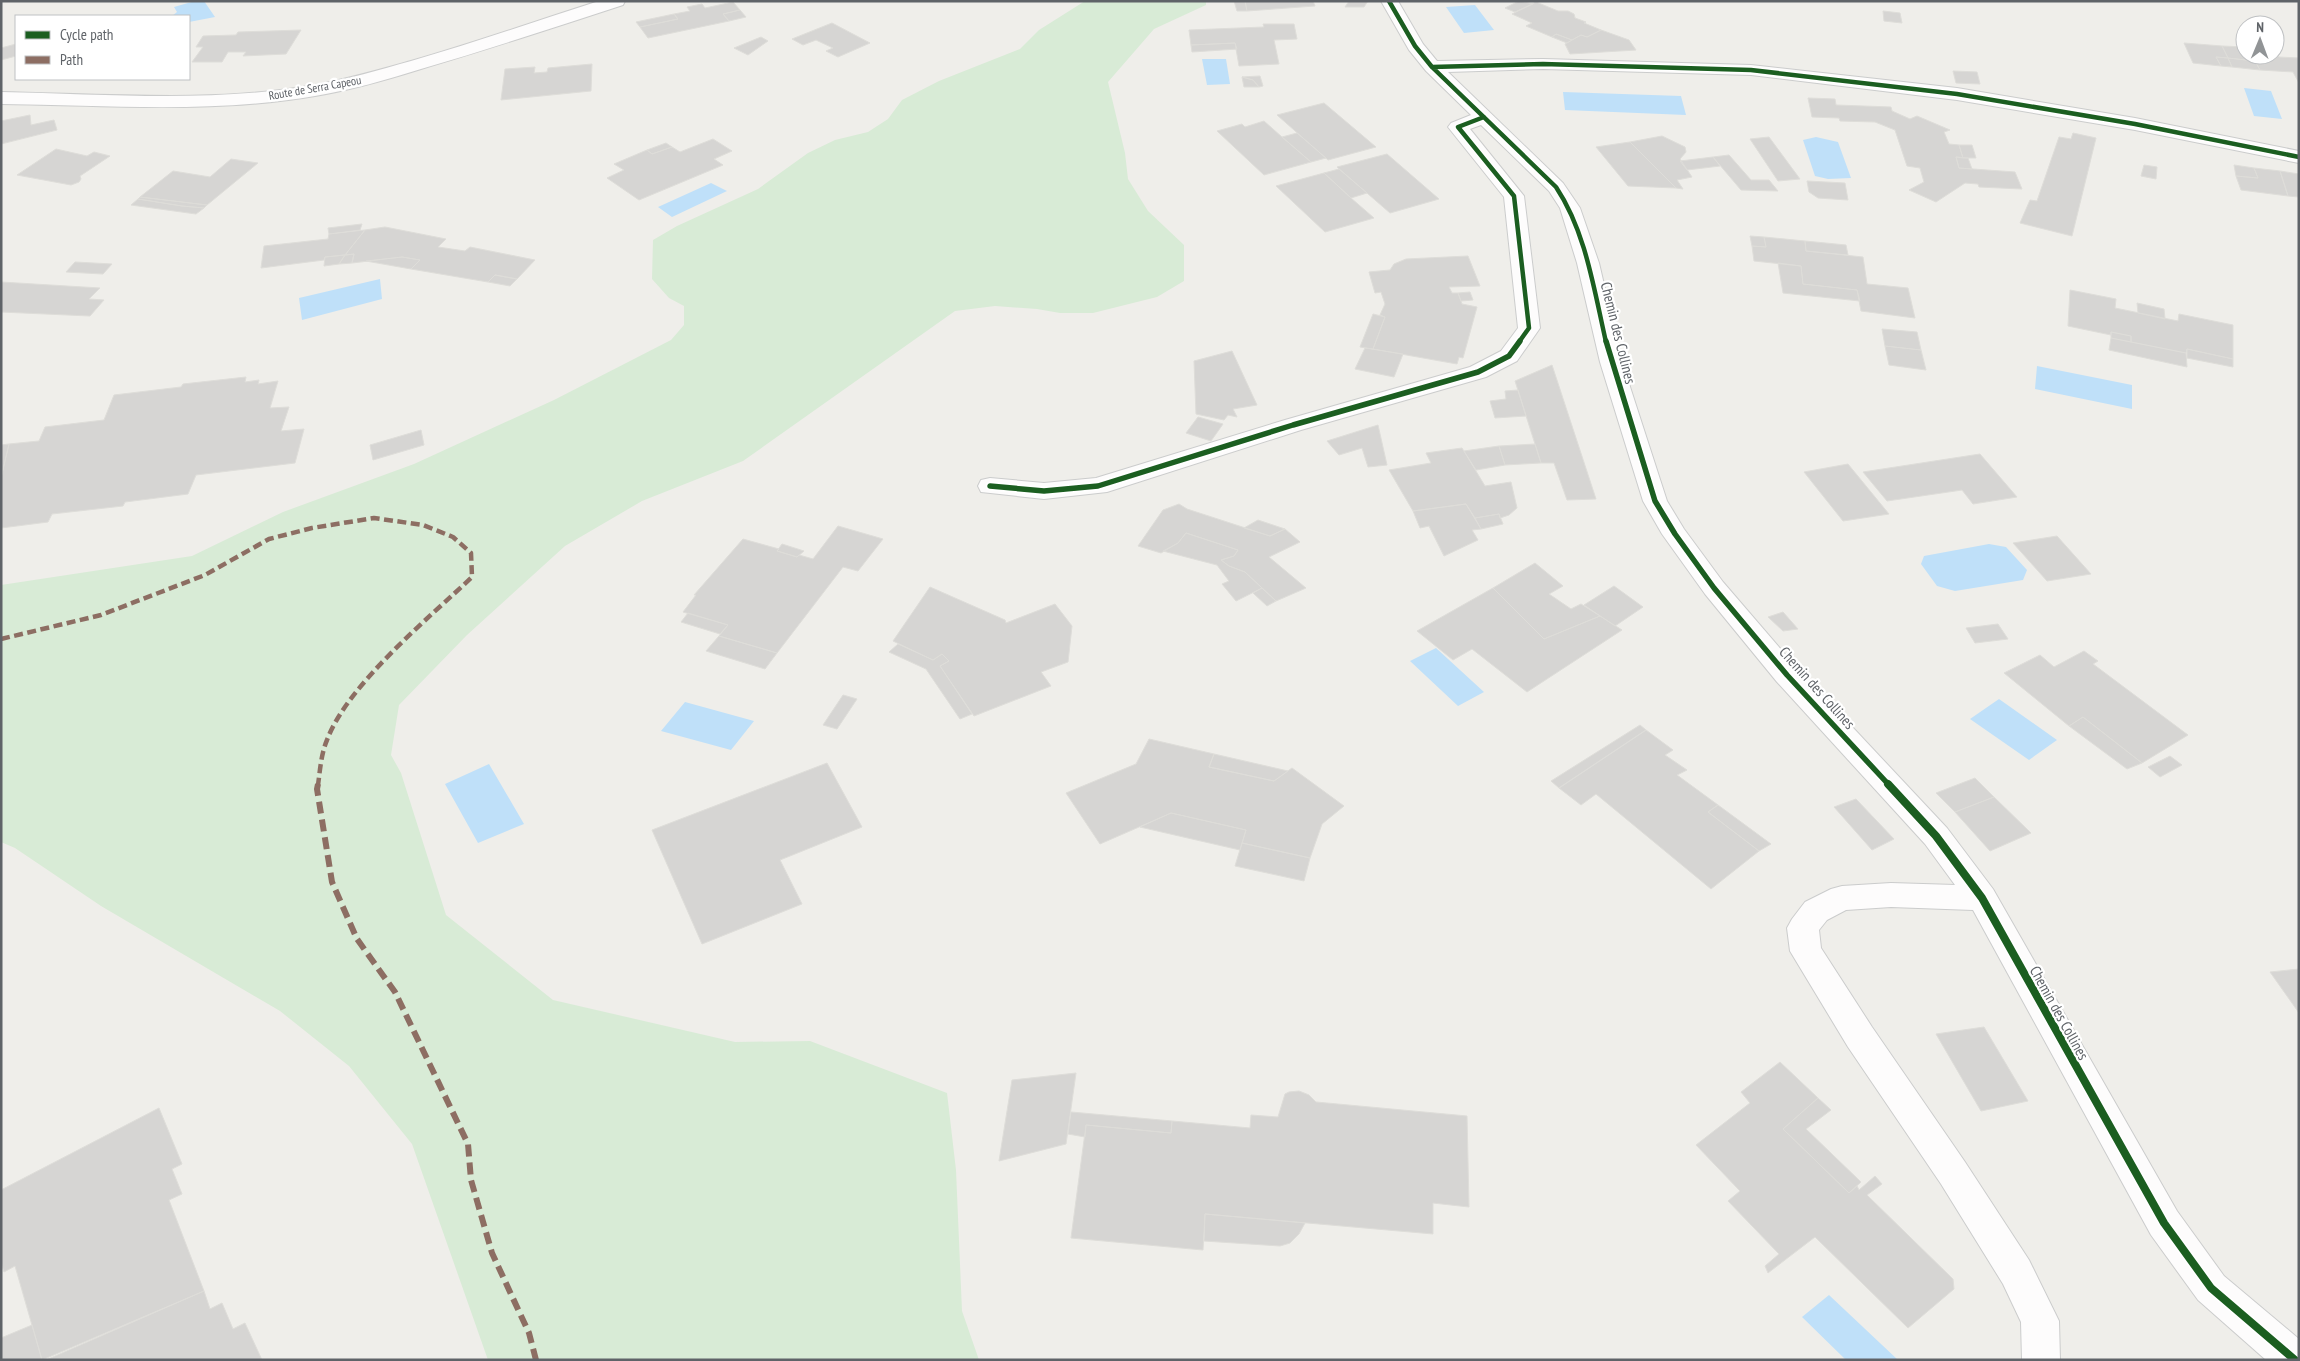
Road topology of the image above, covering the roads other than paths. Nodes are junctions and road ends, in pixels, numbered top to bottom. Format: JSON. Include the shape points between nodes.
{"nodes":[{"id":1,"x":618,"y":1,"type":"edge"},
{"id":2,"x":1389,"y":1,"type":"edge"},
{"id":3,"x":1432,"y":67,"type":"junction"},
{"id":4,"x":1,"y":98,"type":"edge"},
{"id":5,"x":1484,"y":117,"type":"junction"},
{"id":6,"x":2299,"y":158,"type":"edge"},
{"id":7,"x":990,"y":486,"type":"dead end"},
{"id":8,"x":1982,"y":898,"type":"junction"},
{"id":9,"x":2041,"y":1360,"type":"edge"},
{"id":10,"x":2294,"y":1360,"type":"edge"}],
"edges":[{"from":1,"to":4,"type":"street","name":"Route de Serra Capeou","via":[[454,54],[314,91],[206,101]]},
{"from":2,"to":3,"type":"street","name":"Chemin des Collines","via":[[1415,46]]},
{"from":3,"to":5,"type":"street","name":"Chemin des Collines"},
{"from":3,"to":6,"type":"street","via":[[1543,64],[1751,70],[1957,94],[2134,124]]},
{"from":5,"to":7,"type":"street","via":[[1458,127],[1514,196],[1529,328],[1509,356],[1478,372],[1098,486],[1044,491]]},
{"from":5,"to":8,"type":"street","name":"Chemin des Collines","via":[[1556,187],[1570,208],[1638,450],[1655,501],[1674,534],[1714,588],[1787,674],[1936,836]]},
{"from":8,"to":9,"type":"street","via":[[1891,895],[1842,898],[1816,911],[1803,928],[1810,959],[2016,1272],[2040,1321]]},
{"from":8,"to":10,"type":"street","name":"Chemin des Collines","via":[[2164,1223],[2211,1288]]}]}
